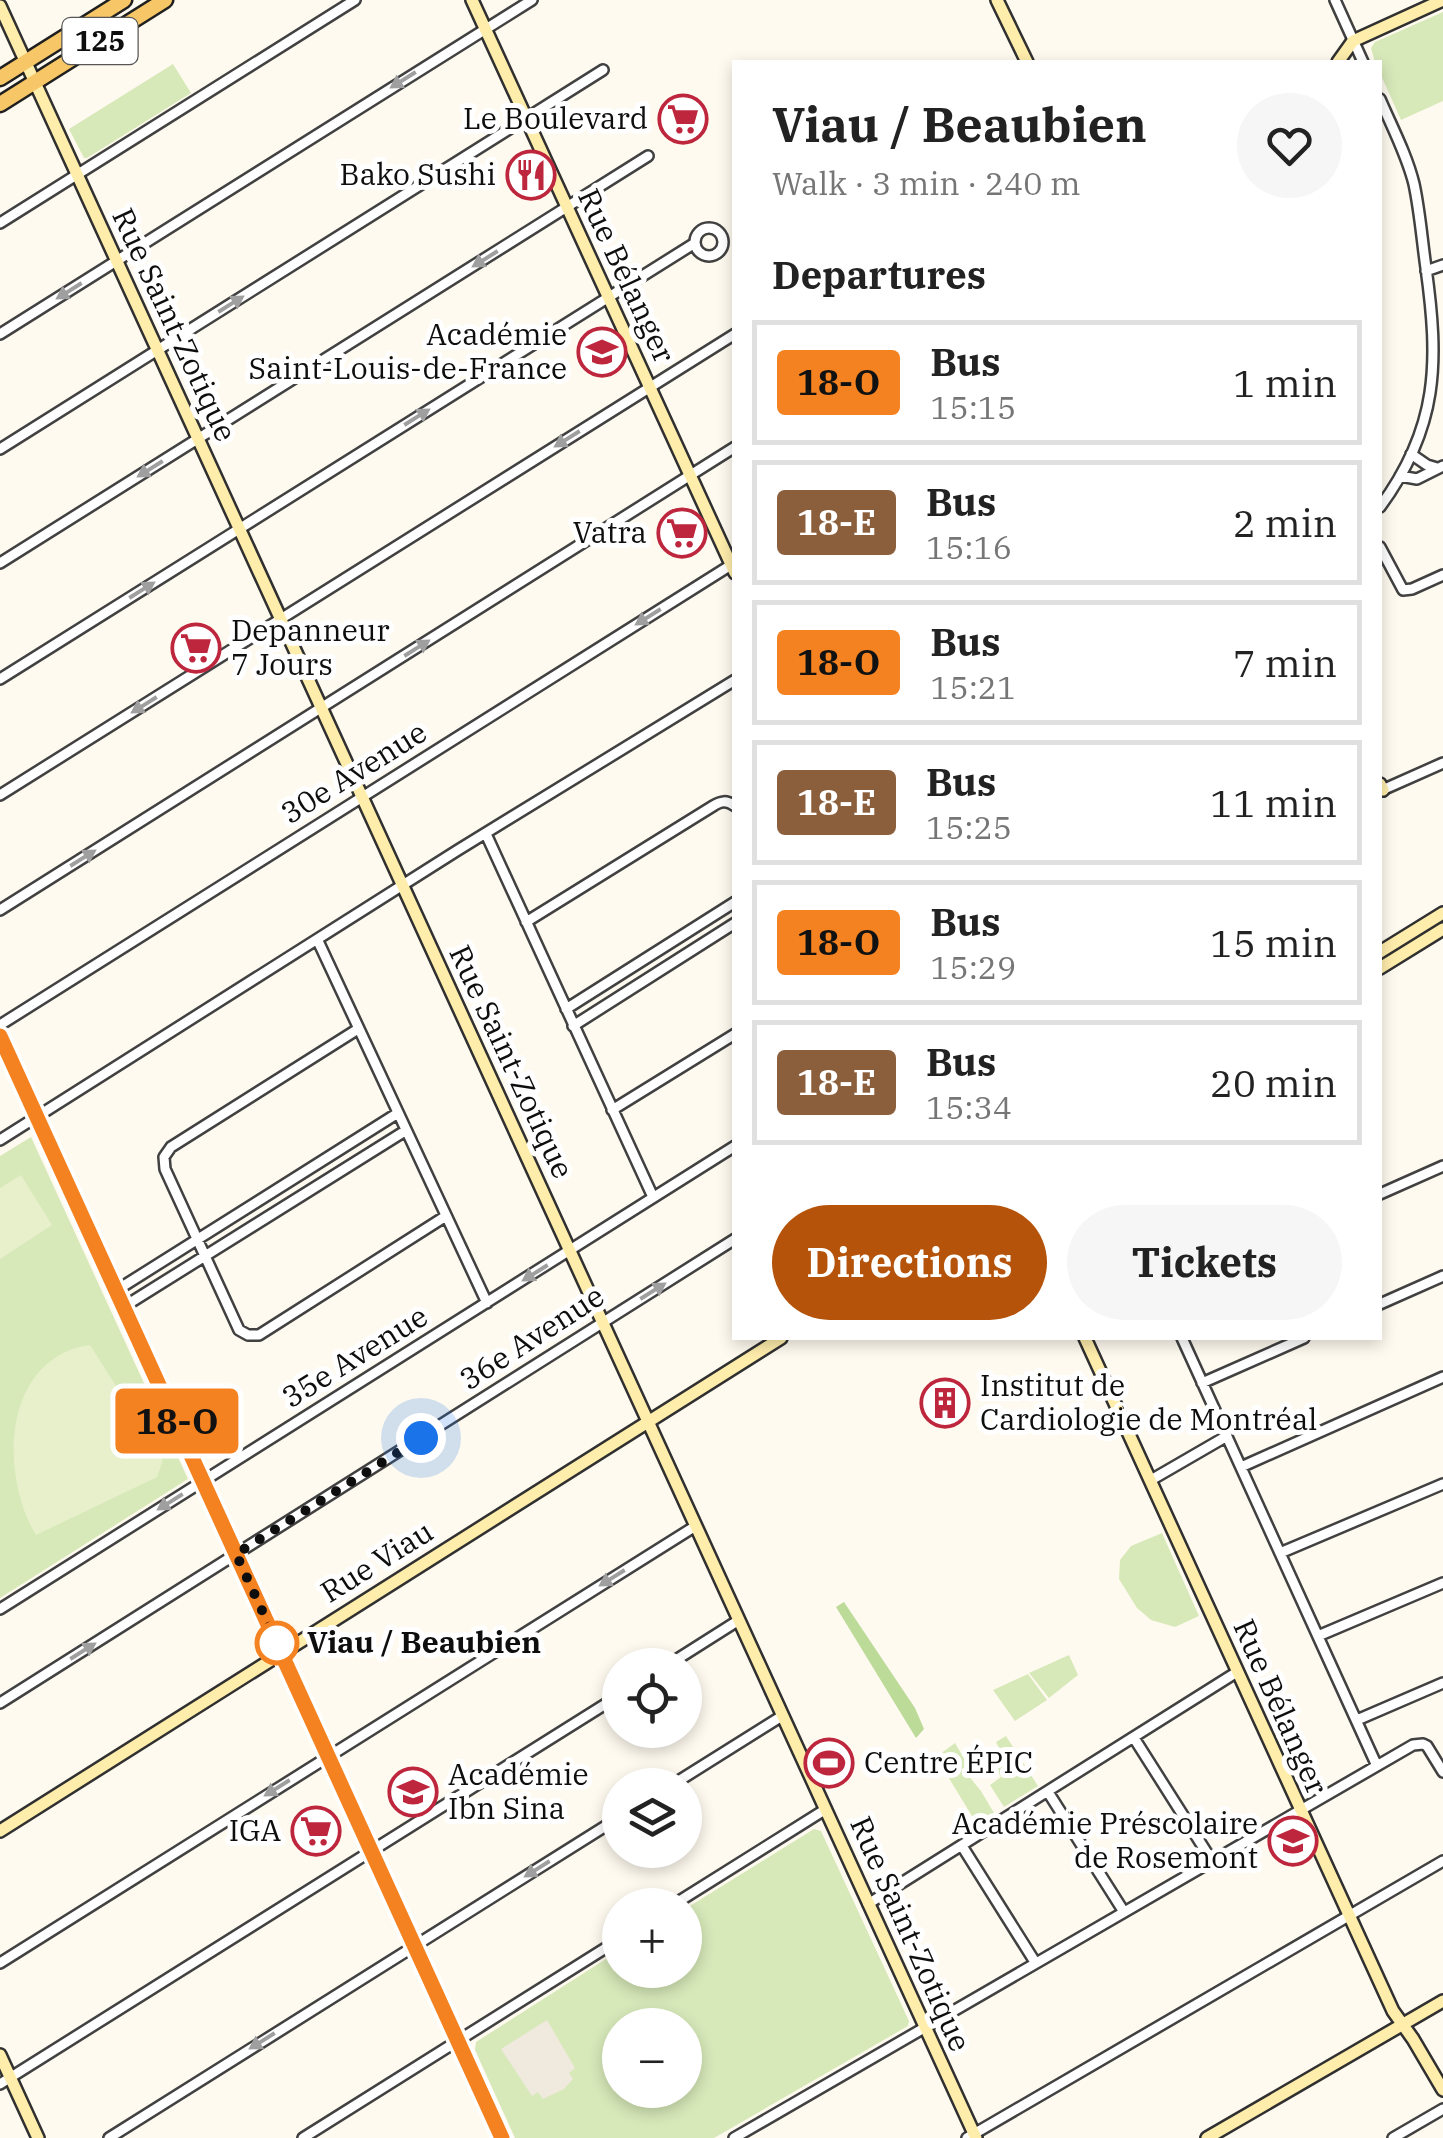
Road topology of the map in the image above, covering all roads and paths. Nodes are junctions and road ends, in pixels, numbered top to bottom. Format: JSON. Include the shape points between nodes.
{"nodes":[{"id":1,"x":124,"y":0,"type":"edge"},
{"id":2,"x":165,"y":0,"type":"edge"},
{"id":3,"x":355,"y":0,"type":"edge"},
{"id":4,"x":472,"y":0,"type":"edge"},
{"id":5,"x":532,"y":0,"type":"edge"},
{"id":6,"x":997,"y":0,"type":"edge"},
{"id":7,"x":1336,"y":0,"type":"edge"},
{"id":8,"x":1443,"y":0,"type":"edge"},
{"id":9,"x":0,"y":6,"type":"edge"},
{"id":10,"x":485,"y":28,"type":"junction"},
{"id":11,"x":1354,"y":41,"type":"junction"},
{"id":12,"x":1026,"y":60,"type":"edge"},
{"id":13,"x":1340,"y":60,"type":"edge"},
{"id":14,"x":1362,"y":60,"type":"edge"},
{"id":15,"x":26,"y":62,"type":"junction"},
{"id":16,"x":603,"y":70,"type":"dead end"},
{"id":17,"x":0,"y":78,"type":"edge"},
{"id":18,"x":35,"y":82,"type":"junction"},
{"id":19,"x":0,"y":104,"type":"edge"},
{"id":20,"x":1382,"y":104,"type":"edge"},
{"id":21,"x":526,"y":118,"type":"junction"},
{"id":22,"x":648,"y":156,"type":"dead end"},
{"id":23,"x":78,"y":174,"type":"junction"},
{"id":24,"x":568,"y":208,"type":"junction"},
{"id":25,"x":0,"y":223,"type":"edge"},
{"id":26,"x":694,"y":243,"type":"dead end"},
{"id":27,"x":116,"y":261,"type":"junction"},
{"id":28,"x":1443,"y":265,"type":"edge"},
{"id":29,"x":1426,"y":271,"type":"junction"},
{"id":30,"x":609,"y":296,"type":"junction"},
{"id":31,"x":0,"y":334,"type":"edge"},
{"id":32,"x":732,"y":336,"type":"edge"},
{"id":33,"x":158,"y":350,"type":"junction"},
{"id":34,"x":1439,"y":358,"type":"edge"},
{"id":35,"x":649,"y":386,"type":"junction"},
{"id":36,"x":198,"y":439,"type":"junction"},
{"id":37,"x":0,"y":449,"type":"edge"},
{"id":38,"x":732,"y":450,"type":"edge"},
{"id":39,"x":1411,"y":454,"type":"junction"},
{"id":40,"x":1440,"y":467,"type":"edge"},
{"id":41,"x":690,"y":476,"type":"junction"},
{"id":42,"x":1400,"y":476,"type":"junction"},
{"id":43,"x":1382,"y":505,"type":"edge"},
{"id":44,"x":240,"y":529,"type":"junction"},
{"id":45,"x":1382,"y":551,"type":"edge"},
{"id":46,"x":0,"y":563,"type":"edge"},
{"id":47,"x":732,"y":563,"type":"edge"},
{"id":48,"x":732,"y":568,"type":"edge"},
{"id":49,"x":1443,"y":575,"type":"edge"},
{"id":50,"x":280,"y":619,"type":"junction"},
{"id":51,"x":0,"y":679,"type":"edge"},
{"id":52,"x":732,"y":682,"type":"edge"},
{"id":53,"x":321,"y":708,"type":"junction"},
{"id":54,"x":1443,"y":763,"type":"edge"},
{"id":55,"x":1382,"y":788,"type":"edge"},
{"id":56,"x":0,"y":795,"type":"edge"},
{"id":57,"x":362,"y":798,"type":"junction"},
{"id":58,"x":732,"y":804,"type":"edge"},
{"id":59,"x":486,"y":834,"type":"junction"},
{"id":60,"x":402,"y":886,"type":"junction"},
{"id":61,"x":732,"y":904,"type":"edge"},
{"id":62,"x":0,"y":910,"type":"edge"},
{"id":63,"x":1443,"y":913,"type":"edge"},
{"id":64,"x":526,"y":922,"type":"junction"},
{"id":65,"x":732,"y":925,"type":"edge"},
{"id":66,"x":1443,"y":929,"type":"edge"},
{"id":67,"x":1428,"y":938,"type":"junction"},
{"id":68,"x":1443,"y":939,"type":"edge"},
{"id":69,"x":318,"y":941,"type":"junction"},
{"id":70,"x":1382,"y":951,"type":"edge"},
{"id":71,"x":1382,"y":967,"type":"edge"},
{"id":72,"x":566,"y":1009,"type":"junction"},
{"id":73,"x":0,"y":1026,"type":"edge"},
{"id":74,"x":573,"y":1026,"type":"junction"},
{"id":75,"x":358,"y":1029,"type":"junction"},
{"id":76,"x":0,"y":1035,"type":"edge"},
{"id":77,"x":732,"y":1036,"type":"edge"},
{"id":78,"x":612,"y":1110,"type":"junction"},
{"id":79,"x":398,"y":1113,"type":"junction"},
{"id":80,"x":38,"y":1116,"type":"junction"},
{"id":81,"x":406,"y":1131,"type":"junction"},
{"id":82,"x":0,"y":1140,"type":"edge"},
{"id":83,"x":732,"y":1148,"type":"edge"},
{"id":84,"x":1443,"y":1166,"type":"edge"},
{"id":85,"x":1382,"y":1193,"type":"edge"},
{"id":86,"x":654,"y":1197,"type":"junction"},
{"id":87,"x":446,"y":1216,"type":"junction"},
{"id":88,"x":199,"y":1239,"type":"junction"},
{"id":89,"x":732,"y":1241,"type":"edge"},
{"id":90,"x":570,"y":1251,"type":"junction"},
{"id":91,"x":206,"y":1256,"type":"junction"},
{"id":92,"x":1443,"y":1276,"type":"edge"},
{"id":93,"x":117,"y":1290,"type":"junction"},
{"id":94,"x":1382,"y":1303,"type":"edge"},
{"id":95,"x":487,"y":1304,"type":"junction"},
{"id":96,"x":124,"y":1306,"type":"junction"},
{"id":97,"x":602,"y":1323,"type":"junction"},
{"id":98,"x":777,"y":1340,"type":"edge"},
{"id":99,"x":1086,"y":1340,"type":"edge"},
{"id":100,"x":1183,"y":1340,"type":"edge"},
{"id":101,"x":1299,"y":1340,"type":"edge"},
{"id":102,"x":1443,"y":1377,"type":"edge"},
{"id":103,"x":1202,"y":1383,"type":"junction"},
{"id":104,"x":648,"y":1421,"type":"junction"},
{"id":105,"x":1226,"y":1436,"type":"junction"},
{"id":106,"x":1241,"y":1467,"type":"junction"},
{"id":107,"x":1150,"y":1480,"type":"junction"},
{"id":108,"x":204,"y":1481,"type":"junction"},
{"id":109,"x":1443,"y":1484,"type":"edge"},
{"id":110,"x":694,"y":1526,"type":"junction"},
{"id":111,"x":1280,"y":1553,"type":"junction"},
{"id":112,"x":236,"y":1554,"type":"junction"},
{"id":113,"x":1443,"y":1584,"type":"edge"},
{"id":114,"x":0,"y":1609,"type":"edge"},
{"id":115,"x":739,"y":1620,"type":"junction"},
{"id":116,"x":1318,"y":1636,"type":"junction"},
{"id":117,"x":695,"y":1648,"type":"edge"},
{"id":118,"x":280,"y":1652,"type":"junction"},
{"id":119,"x":1237,"y":1672,"type":"junction"},
{"id":120,"x":1443,"y":1683,"type":"edge"},
{"id":121,"x":0,"y":1703,"type":"edge"},
{"id":122,"x":602,"y":1706,"type":"edge"},
{"id":123,"x":782,"y":1716,"type":"junction"},
{"id":124,"x":1357,"y":1720,"type":"junction"},
{"id":125,"x":1134,"y":1738,"type":"junction"},
{"id":126,"x":328,"y":1756,"type":"junction"},
{"id":127,"x":1378,"y":1766,"type":"junction"},
{"id":128,"x":699,"y":1768,"type":"edge"},
{"id":129,"x":1443,"y":1772,"type":"edge"},
{"id":130,"x":1048,"y":1792,"type":"junction"},
{"id":131,"x":826,"y":1809,"type":"junction"},
{"id":132,"x":1300,"y":1811,"type":"junction"},
{"id":133,"x":602,"y":1828,"type":"edge"},
{"id":134,"x":0,"y":1830,"type":"edge"},
{"id":135,"x":962,"y":1846,"type":"junction"},
{"id":136,"x":372,"y":1851,"type":"junction"},
{"id":137,"x":1212,"y":1860,"type":"junction"},
{"id":138,"x":1443,"y":1861,"type":"edge"},
{"id":139,"x":701,"y":1888,"type":"edge"},
{"id":140,"x":868,"y":1904,"type":"junction"},
{"id":141,"x":1124,"y":1912,"type":"junction"},
{"id":142,"x":1350,"y":1916,"type":"junction"},
{"id":143,"x":415,"y":1946,"type":"junction"},
{"id":144,"x":602,"y":1950,"type":"edge"},
{"id":145,"x":1035,"y":1962,"type":"junction"},
{"id":146,"x":0,"y":1963,"type":"edge"},
{"id":147,"x":1443,"y":2001,"type":"edge"},
{"id":148,"x":1403,"y":2024,"type":"junction"},
{"id":149,"x":925,"y":2028,"type":"junction"},
{"id":150,"x":458,"y":2040,"type":"junction"},
{"id":151,"x":0,"y":2055,"type":"edge"},
{"id":152,"x":5,"y":2081,"type":"edge"},
{"id":153,"x":1443,"y":2090,"type":"edge"},
{"id":154,"x":1443,"y":2109,"type":"edge"},
{"id":155,"x":500,"y":2137,"type":"edge"},
{"id":156,"x":972,"y":2137,"type":"edge"},
{"id":157,"x":38,"y":2138,"type":"edge"},
{"id":158,"x":109,"y":2138,"type":"edge"},
{"id":159,"x":303,"y":2138,"type":"edge"},
{"id":160,"x":734,"y":2138,"type":"edge"},
{"id":161,"x":1208,"y":2138,"type":"edge"},
{"id":162,"x":1394,"y":2138,"type":"edge"}],
"edges":[{"from":1,"to":15,"type":"main road","number":"125"},
{"from":2,"to":18,"type":"main road","number":"125"},
{"from":3,"to":23,"type":"street"},
{"from":4,"to":10,"type":"street","name":"Rue Bélanger"},
{"from":5,"to":10,"type":"street"},
{"from":6,"to":12,"type":"street"},
{"from":7,"to":11,"type":"street"},
{"from":8,"to":11,"type":"street"},
{"from":9,"to":15,"type":"street","name":"Rue Saint-Zotique"},
{"from":10,"to":21,"type":"street","name":"Rue Bélanger"},
{"from":10,"to":27,"type":"street","one_way":true},
{"from":11,"to":13,"type":"street"},
{"from":11,"to":14,"type":"street"},
{"from":15,"to":17,"type":"main road","number":"125"},
{"from":15,"to":18,"type":"street","name":"Rue Saint-Zotique"},
{"from":16,"to":21,"type":"street"},
{"from":18,"to":19,"type":"main road","number":"125"},
{"from":18,"to":23,"type":"street","name":"Rue Saint-Zotique"},
{"from":20,"to":29,"type":"street","via":[[1414,183]]},
{"from":21,"to":24,"type":"street","name":"Rue Bélanger"},
{"from":33,"to":21,"type":"street","one_way":true},
{"from":22,"to":24,"type":"street"},
{"from":23,"to":25,"type":"street"},
{"from":23,"to":27,"type":"street","name":"Rue Saint-Zotique"},
{"from":24,"to":30,"type":"street","name":"Rue Bélanger"},
{"from":24,"to":36,"type":"street","one_way":true},
{"from":26,"to":30,"type":"street"},
{"from":27,"to":31,"type":"street","one_way":true},
{"from":27,"to":33,"type":"street","name":"Rue Saint-Zotique"},
{"from":28,"to":29,"type":"street"},
{"from":29,"to":34,"type":"street"},
{"from":30,"to":35,"type":"street","name":"Rue Bélanger"},
{"from":44,"to":30,"type":"street","one_way":true},
{"from":32,"to":35,"type":"street"},
{"from":33,"to":36,"type":"street","name":"Rue Saint-Zotique"},
{"from":33,"to":37,"type":"street"},
{"from":34,"to":39,"type":"street"},
{"from":35,"to":41,"type":"street","name":"Rue Bélanger"},
{"from":35,"to":50,"type":"street","one_way":true},
{"from":36,"to":44,"type":"street","name":"Rue Saint-Zotique"},
{"from":36,"to":46,"type":"street","one_way":true},
{"from":38,"to":41,"type":"street"},
{"from":39,"to":40,"type":"street"},
{"from":39,"to":42,"type":"street"},
{"from":40,"to":42,"type":"street","via":[[1417,479]]},
{"from":41,"to":47,"type":"street","name":"Rue Bélanger"},
{"from":53,"to":41,"type":"street","one_way":true},
{"from":42,"to":43,"type":"street"},
{"from":44,"to":50,"type":"street","name":"Rue Saint-Zotique"},
{"from":51,"to":44,"type":"street","one_way":true},
{"from":45,"to":49,"type":"street","via":[[1403,590]]},
{"from":48,"to":57,"type":"street","name":"30e Avenue","one_way":true},
{"from":50,"to":53,"type":"street","name":"Rue Saint-Zotique"},
{"from":50,"to":56,"type":"street","one_way":true},
{"from":52,"to":59,"type":"street"},
{"from":53,"to":57,"type":"street","name":"Rue Saint-Zotique"},
{"from":62,"to":53,"type":"street","one_way":true},
{"from":54,"to":55,"type":"street"},
{"from":57,"to":60,"type":"street","name":"Rue Saint-Zotique"},
{"from":57,"to":73,"type":"street","name":"30e Avenue"},
{"from":58,"to":64,"type":"street","via":[[712,806]]},
{"from":59,"to":60,"type":"street"},
{"from":59,"to":64,"type":"street"},
{"from":60,"to":69,"type":"street"},
{"from":60,"to":90,"type":"street","name":"Rue Saint-Zotique"},
{"from":61,"to":72,"type":"street"},
{"from":63,"to":70,"type":"street"},
{"from":64,"to":72,"type":"street"},
{"from":65,"to":74,"type":"street"},
{"from":66,"to":67,"type":"street"},
{"from":67,"to":68,"type":"street"},
{"from":67,"to":71,"type":"street"},
{"from":69,"to":75,"type":"street"},
{"from":69,"to":80,"type":"street"},
{"from":72,"to":74,"type":"street"},
{"from":74,"to":78,"type":"street"},
{"from":75,"to":79,"type":"street"},
{"from":75,"to":88,"type":"street","via":[[171,1146],[165,1169]]},
{"from":76,"to":80,"type":"street"},
{"from":77,"to":78,"type":"street"},
{"from":78,"to":86,"type":"street"},
{"from":79,"to":81,"type":"street"},
{"from":79,"to":88,"type":"street"},
{"from":80,"to":82,"type":"street"},
{"from":80,"to":93,"type":"street"},
{"from":81,"to":87,"type":"street"},
{"from":81,"to":91,"type":"street"},
{"from":83,"to":86,"type":"street","name":"35e Avenue"},
{"from":84,"to":85,"type":"street"},
{"from":86,"to":90,"type":"street","name":"35e Avenue"},
{"from":87,"to":91,"type":"street","via":[[259,1335],[239,1330]]},
{"from":87,"to":95,"type":"street"},
{"from":88,"to":91,"type":"street"},
{"from":88,"to":93,"type":"street"},
{"from":97,"to":89,"type":"street","name":"36e Avenue","one_way":true},
{"from":90,"to":95,"type":"street","name":"35e Avenue","one_way":true},
{"from":90,"to":97,"type":"street","name":"Rue Saint-Zotique"},
{"from":91,"to":96,"type":"street"},
{"from":92,"to":94,"type":"street"},
{"from":93,"to":96,"type":"street"},
{"from":95,"to":108,"type":"street","name":"35e Avenue"},
{"from":96,"to":108,"type":"street"},
{"from":97,"to":104,"type":"street","name":"Rue Saint-Zotique"},
{"from":97,"to":112,"type":"street","name":"36e Avenue"},
{"from":98,"to":104,"type":"street","name":"Rue Viau"},
{"from":99,"to":107,"type":"street","name":"Rue Bélanger"},
{"from":100,"to":103,"type":"street"},
{"from":101,"to":103,"type":"street"},
{"from":102,"to":106,"type":"street"},
{"from":103,"to":105,"type":"street"},
{"from":104,"to":110,"type":"street","name":"Rue Saint-Zotique"},
{"from":104,"to":118,"type":"street","name":"Rue Viau"},
{"from":105,"to":106,"type":"street"},
{"from":105,"to":107,"type":"street"},
{"from":106,"to":111,"type":"street"},
{"from":107,"to":119,"type":"street","name":"Rue Bélanger"},
{"from":108,"to":112,"type":"street"},
{"from":108,"to":114,"type":"street","name":"35e Avenue","one_way":true},
{"from":109,"to":111,"type":"street"},
{"from":110,"to":115,"type":"street","name":"Rue Saint-Zotique"},
{"from":110,"to":126,"type":"street","one_way":true},
{"from":111,"to":116,"type":"street"},
{"from":112,"to":118,"type":"street"},
{"from":121,"to":112,"type":"street","name":"36e Avenue","one_way":true},
{"from":113,"to":116,"type":"street"},
{"from":115,"to":117,"type":"street"},
{"from":115,"to":123,"type":"street","name":"Rue Saint-Zotique"},
{"from":116,"to":124,"type":"street"},
{"from":118,"to":126,"type":"street"},
{"from":118,"to":134,"type":"street","name":"Rue Viau"},
{"from":119,"to":125,"type":"street"},
{"from":119,"to":132,"type":"street","name":"Rue Bélanger"},
{"from":120,"to":124,"type":"street"},
{"from":122,"to":136,"type":"street"},
{"from":123,"to":128,"type":"street"},
{"from":123,"to":131,"type":"street","name":"Rue Saint-Zotique"},
{"from":124,"to":127,"type":"street"},
{"from":125,"to":130,"type":"street"},
{"from":125,"to":137,"type":"street"},
{"from":126,"to":136,"type":"street"},
{"from":126,"to":146,"type":"street","one_way":true},
{"from":127,"to":129,"type":"street","via":[[1423,1744]]},
{"from":127,"to":132,"type":"street"},
{"from":130,"to":135,"type":"street"},
{"from":130,"to":141,"type":"street"},
{"from":131,"to":139,"type":"street"},
{"from":131,"to":140,"type":"street","name":"Rue Saint-Zotique"},
{"from":132,"to":137,"type":"street"},
{"from":132,"to":142,"type":"street","name":"Rue Bélanger"},
{"from":133,"to":143,"type":"street","one_way":true},
{"from":135,"to":140,"type":"street"},
{"from":135,"to":145,"type":"street"},
{"from":136,"to":143,"type":"street"},
{"from":136,"to":152,"type":"street"},
{"from":137,"to":141,"type":"street"},
{"from":138,"to":142,"type":"street"},
{"from":140,"to":149,"type":"street","name":"Rue Saint-Zotique"},
{"from":141,"to":145,"type":"street"},
{"from":142,"to":148,"type":"street","name":"Rue Bélanger"},
{"from":142,"to":156,"type":"street"},
{"from":143,"to":150,"type":"street"},
{"from":143,"to":158,"type":"street","one_way":true},
{"from":144,"to":150,"type":"street"},
{"from":145,"to":149,"type":"street"},
{"from":147,"to":148,"type":"street"},
{"from":148,"to":153,"type":"street","name":"Rue Bélanger"},
{"from":148,"to":161,"type":"street"},
{"from":149,"to":156,"type":"street","name":"Rue Saint-Zotique"},
{"from":149,"to":160,"type":"street"},
{"from":150,"to":155,"type":"street"},
{"from":150,"to":159,"type":"street"},
{"from":151,"to":152,"type":"street"},
{"from":152,"to":157,"type":"street"},
{"from":154,"to":162,"type":"street"}]}
